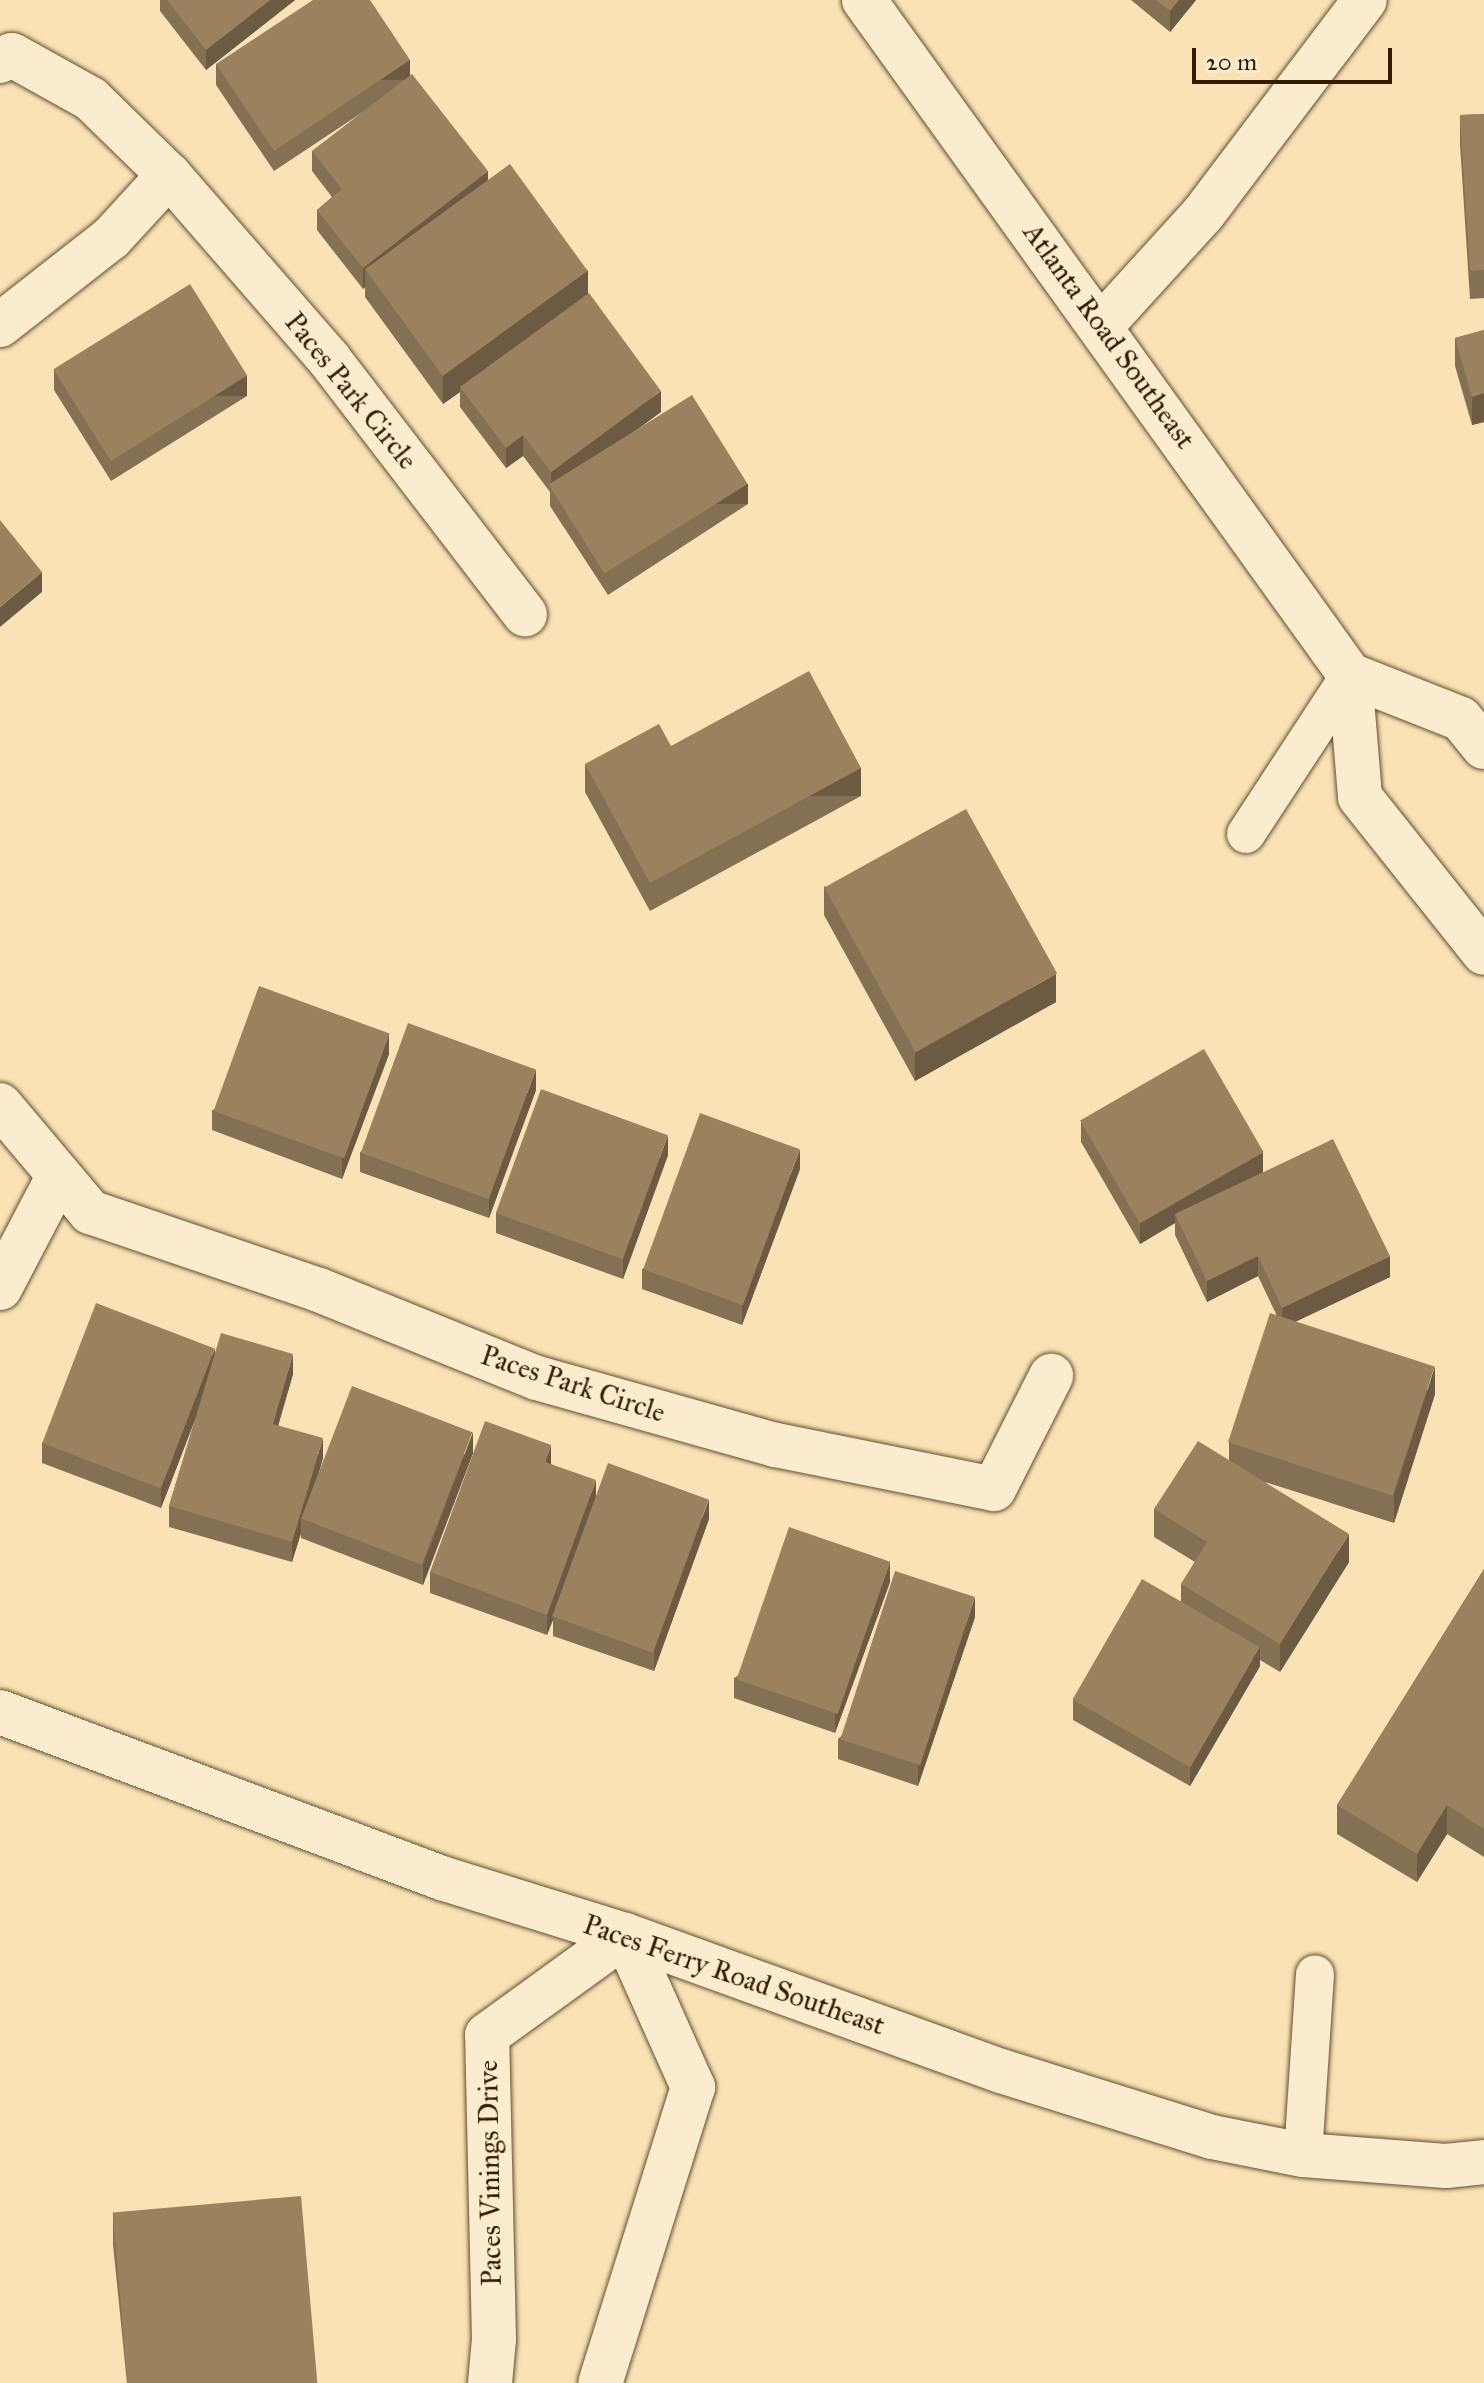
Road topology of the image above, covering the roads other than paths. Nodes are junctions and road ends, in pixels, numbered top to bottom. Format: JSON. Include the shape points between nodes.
{"nodes":[{"id":1,"x":864,"y":0,"type":"edge"},
{"id":2,"x":1365,"y":0,"type":"edge"},
{"id":3,"x":0,"y":61,"type":"edge"},
{"id":4,"x":169,"y":175,"type":"junction"},
{"id":5,"x":0,"y":325,"type":"edge"},
{"id":6,"x":1102,"y":325,"type":"junction"},
{"id":7,"x":525,"y":614,"type":"dead end"},
{"id":8,"x":1350,"y":675,"type":"junction"},
{"id":9,"x":1484,"y":747,"type":"edge"},
{"id":10,"x":1246,"y":834,"type":"dead end"},
{"id":11,"x":1484,"y":953,"type":"edge"},
{"id":12,"x":0,"y":1105,"type":"edge"},
{"id":13,"x":59,"y":1175,"type":"junction"},
{"id":14,"x":0,"y":1288,"type":"edge"},
{"id":15,"x":1051,"y":1376,"type":"dead end"},
{"id":16,"x":0,"y":1712,"type":"edge"},
{"id":17,"x":625,"y":1935,"type":"junction"},
{"id":18,"x":1315,"y":1974,"type":"dead end"},
{"id":19,"x":1303,"y":2155,"type":"junction"},
{"id":20,"x":1484,"y":2162,"type":"edge"},
{"id":21,"x":490,"y":2383,"type":"edge"},
{"id":22,"x":600,"y":2383,"type":"edge"}],
"edges":[{"from":1,"to":6,"type":"street","name":"Atlanta Road Southeast"},
{"from":2,"to":6,"type":"street","via":[[1203,214]]},
{"from":3,"to":4,"type":"street","name":"Paces Park Circle","via":[[12,55],[91,99]]},
{"from":4,"to":5,"type":"street","via":[[111,238]]},
{"from":4,"to":7,"type":"street","name":"Paces Park Circle","via":[[329,359]]},
{"from":6,"to":8,"type":"street","name":"Atlanta Road Southeast"},
{"from":8,"to":9,"type":"street","via":[[1461,719]]},
{"from":8,"to":10,"type":"lane"},
{"from":8,"to":11,"type":"street","via":[[1360,797]]},
{"from":12,"to":13,"type":"street","name":"Paces Park Circle"},
{"from":13,"to":14,"type":"street"},
{"from":13,"to":15,"type":"street","name":"Paces Park Circle","via":[[90,1212],[319,1290],[537,1378],[776,1445],[994,1489]]},
{"from":16,"to":17,"type":"street","name":"Paces Ferry Road Southeast","via":[[445,1879]]},
{"from":17,"to":19,"type":"street","name":"Paces Ferry Road Southeast","via":[[1001,2071],[1212,2137]]},
{"from":17,"to":21,"type":"street","name":"Paces Vinings Drive","via":[[487,2035],[494,2339]]},
{"from":17,"to":22,"type":"street","via":[[693,2087]]},
{"from":18,"to":19,"type":"lane"},
{"from":19,"to":20,"type":"street","name":"Paces Ferry Road Southeast","via":[[1446,2166]]}]}
